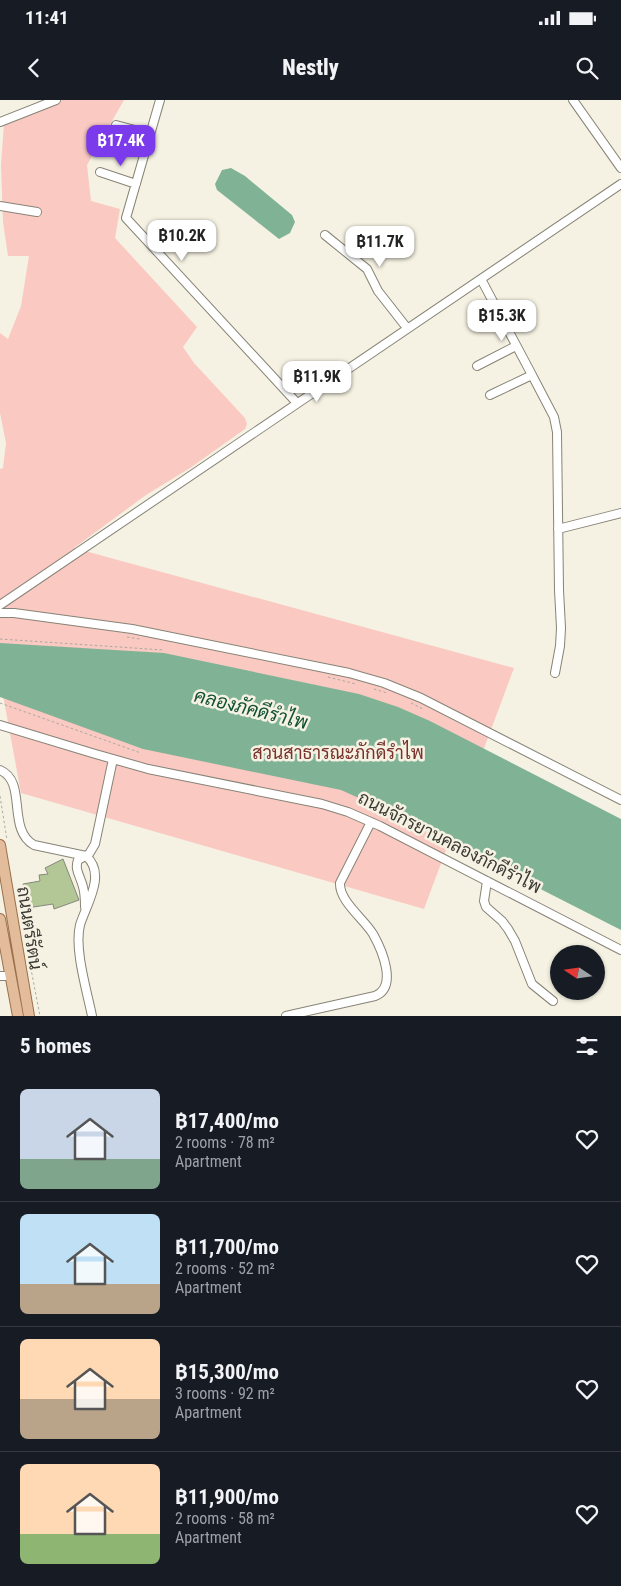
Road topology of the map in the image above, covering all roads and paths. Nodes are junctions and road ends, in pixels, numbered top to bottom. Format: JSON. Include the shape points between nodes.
{"nodes":[{"id":1,"x":56,"y":100,"type":"edge"},
{"id":2,"x":160,"y":100,"type":"edge"},
{"id":3,"x":573,"y":100,"type":"edge"},
{"id":4,"x":0,"y":122,"type":"edge"},
{"id":5,"x":116,"y":125,"type":"dead end"},
{"id":6,"x":150,"y":134,"type":"junction"},
{"id":7,"x":621,"y":168,"type":"edge"},
{"id":8,"x":100,"y":172,"type":"dead end"},
{"id":9,"x":136,"y":184,"type":"junction"},
{"id":10,"x":621,"y":184,"type":"edge"},
{"id":11,"x":0,"y":206,"type":"edge"},
{"id":12,"x":37,"y":212,"type":"dead end"},
{"id":13,"x":325,"y":235,"type":"dead end"},
{"id":14,"x":481,"y":278,"type":"junction"},
{"id":15,"x":407,"y":328,"type":"junction"},
{"id":16,"x":516,"y":346,"type":"junction"},
{"id":17,"x":477,"y":366,"type":"dead end"},
{"id":18,"x":532,"y":375,"type":"junction"},
{"id":19,"x":490,"y":395,"type":"dead end"},
{"id":20,"x":297,"y":403,"type":"junction"},
{"id":21,"x":621,"y":513,"type":"edge"},
{"id":22,"x":558,"y":529,"type":"junction"},
{"id":23,"x":0,"y":605,"type":"edge"},
{"id":24,"x":0,"y":612,"type":"edge"},
{"id":25,"x":122,"y":636,"type":"dead end"},
{"id":26,"x":0,"y":639,"type":"edge"},
{"id":27,"x":140,"y":639,"type":"dead end"},
{"id":28,"x":162,"y":650,"type":"dead end"},
{"id":29,"x":555,"y":674,"type":"dead end"},
{"id":30,"x":327,"y":677,"type":"dead end"},
{"id":31,"x":360,"y":685,"type":"dead end"},
{"id":32,"x":369,"y":688,"type":"dead end"},
{"id":33,"x":391,"y":695,"type":"dead end"},
{"id":34,"x":407,"y":701,"type":"dead end"},
{"id":35,"x":0,"y":703,"type":"edge"},
{"id":36,"x":424,"y":709,"type":"dead end"},
{"id":37,"x":0,"y":724,"type":"edge"},
{"id":38,"x":141,"y":753,"type":"dead end"},
{"id":39,"x":113,"y":759,"type":"junction"},
{"id":40,"x":0,"y":770,"type":"edge"},
{"id":41,"x":621,"y":800,"type":"edge"},
{"id":42,"x":371,"y":822,"type":"junction"},
{"id":43,"x":0,"y":845,"type":"edge"},
{"id":44,"x":86,"y":856,"type":"junction"},
{"id":45,"x":487,"y":881,"type":"junction"},
{"id":46,"x":85,"y":912,"type":"junction"},
{"id":47,"x":0,"y":919,"type":"edge"},
{"id":48,"x":26,"y":939,"type":"dead end"},
{"id":49,"x":621,"y":950,"type":"edge"},
{"id":50,"x":5,"y":976,"type":"edge"},
{"id":51,"x":553,"y":1001,"type":"dead end"},
{"id":52,"x":18,"y":1016,"type":"edge"},
{"id":53,"x":28,"y":1016,"type":"edge"},
{"id":54,"x":40,"y":1016,"type":"edge"},
{"id":55,"x":92,"y":1016,"type":"edge"},
{"id":56,"x":286,"y":1016,"type":"edge"}],
"edges":[{"from":1,"to":4,"type":"street"},
{"from":2,"to":6,"type":"street"},
{"from":3,"to":7,"type":"street"},
{"from":5,"to":6,"type":"street"},
{"from":6,"to":9,"type":"street"},
{"from":8,"to":9,"type":"street"},
{"from":9,"to":20,"type":"street","via":[[126,218]]},
{"from":10,"to":14,"type":"street"},
{"from":11,"to":12,"type":"street"},
{"from":13,"to":15,"type":"street","via":[[367,269],[378,290]]},
{"from":14,"to":15,"type":"street"},
{"from":14,"to":16,"type":"street"},
{"from":15,"to":20,"type":"street"},
{"from":16,"to":17,"type":"street"},
{"from":16,"to":18,"type":"street"},
{"from":18,"to":19,"type":"street"},
{"from":18,"to":22,"type":"street","via":[[556,424]]},
{"from":20,"to":23,"type":"street"},
{"from":21,"to":22,"type":"street"},
{"from":22,"to":29,"type":"street","via":[[561,637]]},
{"from":24,"to":41,"type":"street","via":[[132,629],[384,683],[421,698]]},
{"from":25,"to":27,"type":"path"},
{"from":26,"to":28,"type":"path"},
{"from":30,"to":31,"type":"path"},
{"from":32,"to":33,"type":"path"},
{"from":34,"to":36,"type":"path"},
{"from":35,"to":38,"type":"path"},
{"from":37,"to":39,"type":"street"},
{"from":39,"to":42,"type":"street","via":[[322,804]]},
{"from":39,"to":44,"type":"street","via":[[95,844]]},
{"from":40,"to":44,"type":"street","via":[[6,772],[14,786],[21,830],[28,841]]},
{"from":42,"to":45,"type":"street"},
{"from":42,"to":56,"type":"street","via":[[340,888],[379,946],[387,972],[384,991],[375,996]]},
{"from":43,"to":53,"type":"main road","name":"ถนนตรีรัตน์"},
{"from":44,"to":46,"type":"street","via":[[91,860],[94,884]]},
{"from":44,"to":46,"type":"street","via":[[76,864]]},
{"from":45,"to":49,"type":"street"},
{"from":45,"to":51,"type":"street","via":[[486,906],[508,929],[532,984]]},
{"from":46,"to":55,"type":"street","via":[[78,939]]},
{"from":47,"to":50,"type":"main road","name":"ถนนตรีรัตน์"},
{"from":48,"to":54,"type":"path"},
{"from":50,"to":52,"type":"main road","name":"ถนนตรีรัตน์"}]}
